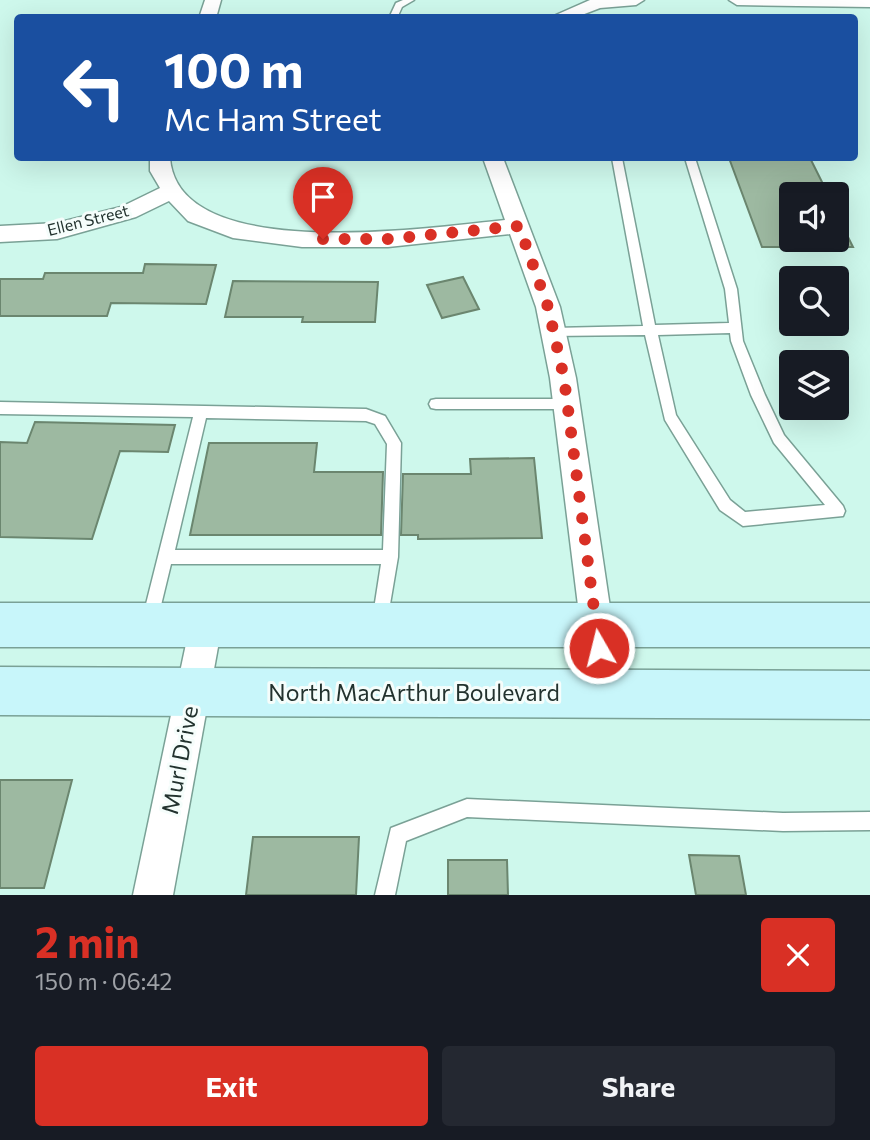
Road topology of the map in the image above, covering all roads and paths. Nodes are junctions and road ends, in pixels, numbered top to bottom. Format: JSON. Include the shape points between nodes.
{"nodes":[{"id":1,"x":410,"y":0,"type":"edge"},
{"id":2,"x":636,"y":0,"type":"edge"},
{"id":3,"x":737,"y":0,"type":"edge"},
{"id":4,"x":755,"y":0,"type":"edge"},
{"id":5,"x":870,"y":2,"type":"edge"},
{"id":6,"x":395,"y":14,"type":"edge"},
{"id":7,"x":580,"y":14,"type":"edge"},
{"id":8,"x":160,"y":161,"type":"edge"},
{"id":9,"x":494,"y":161,"type":"edge"},
{"id":10,"x":618,"y":161,"type":"edge"},
{"id":11,"x":692,"y":161,"type":"edge"},
{"id":12,"x":172,"y":191,"type":"junction"},
{"id":13,"x":519,"y":226,"type":"junction"},
{"id":14,"x":0,"y":234,"type":"edge"},
{"id":15,"x":736,"y":328,"type":"junction"},
{"id":16,"x":650,"y":329,"type":"junction"},
{"id":17,"x":553,"y":333,"type":"junction"},
{"id":18,"x":436,"y":404,"type":"dead end"},
{"id":19,"x":567,"y":404,"type":"junction"},
{"id":20,"x":0,"y":408,"type":"edge"},
{"id":21,"x":201,"y":412,"type":"junction"},
{"id":22,"x":165,"y":557,"type":"junction"},
{"id":23,"x":390,"y":557,"type":"junction"},
{"id":24,"x":0,"y":625,"type":"edge"},
{"id":25,"x":149,"y":625,"type":"junction"},
{"id":26,"x":206,"y":625,"type":"junction"},
{"id":27,"x":379,"y":625,"type":"junction"},
{"id":28,"x":596,"y":625,"type":"junction"},
{"id":29,"x":870,"y":625,"type":"edge"},
{"id":30,"x":0,"y":691,"type":"edge"},
{"id":31,"x":193,"y":692,"type":"junction"},
{"id":32,"x":606,"y":695,"type":"junction"},
{"id":33,"x":870,"y":695,"type":"edge"},
{"id":34,"x":870,"y":821,"type":"edge"},
{"id":35,"x":153,"y":895,"type":"edge"},
{"id":36,"x":385,"y":895,"type":"edge"}],
"edges":[{"from":1,"to":6,"type":"lane","via":[[399,5]]},
{"from":2,"to":7,"type":"street","via":[[597,4]]},
{"from":3,"to":4,"type":"street"},
{"from":4,"to":5,"type":"street"},
{"from":8,"to":12,"type":"street","via":[[160,171]]},
{"from":9,"to":13,"type":"street"},
{"from":10,"to":16,"type":"lane"},
{"from":11,"to":15,"type":"lane","via":[[731,289]]},
{"from":12,"to":13,"type":"street","via":[[196,216],[241,233],[302,239],[388,239]]},
{"from":12,"to":14,"type":"street","name":"Ellen Street","via":[[128,212],[57,231]]},
{"from":13,"to":17,"type":"street"},
{"from":15,"to":16,"type":"lane"},
{"from":15,"to":16,"type":"lane","via":[[737,341],[779,439],[838,511],[743,519],[725,505],[670,416]]},
{"from":16,"to":17,"type":"lane"},
{"from":17,"to":19,"type":"street"},
{"from":18,"to":19,"type":"lane"},
{"from":19,"to":28,"type":"street"},
{"from":20,"to":21,"type":"lane"},
{"from":21,"to":22,"type":"lane"},
{"from":21,"to":23,"type":"lane","via":[[366,415],[380,420],[394,443]]},
{"from":22,"to":23,"type":"lane"},
{"from":22,"to":25,"type":"lane"},
{"from":23,"to":27,"type":"lane"},
{"from":24,"to":25,"type":"main road"},
{"from":25,"to":26,"type":"main road"},
{"from":26,"to":27,"type":"main road"},
{"from":26,"to":31,"type":"street","name":"Murl Drive"},
{"from":27,"to":28,"type":"main road"},
{"from":28,"to":29,"type":"main road"},
{"from":28,"to":32,"type":"street"},
{"from":30,"to":31,"type":"main road","name":"North MacArthur Boulevard"},
{"from":31,"to":32,"type":"main road","name":"North MacArthur Boulevard"},
{"from":31,"to":35,"type":"street","name":"Murl Drive"},
{"from":32,"to":33,"type":"main road","name":"North MacArthur Boulevard"},
{"from":34,"to":36,"type":"lane","via":[[783,822],[467,808],[398,835]]}]}
